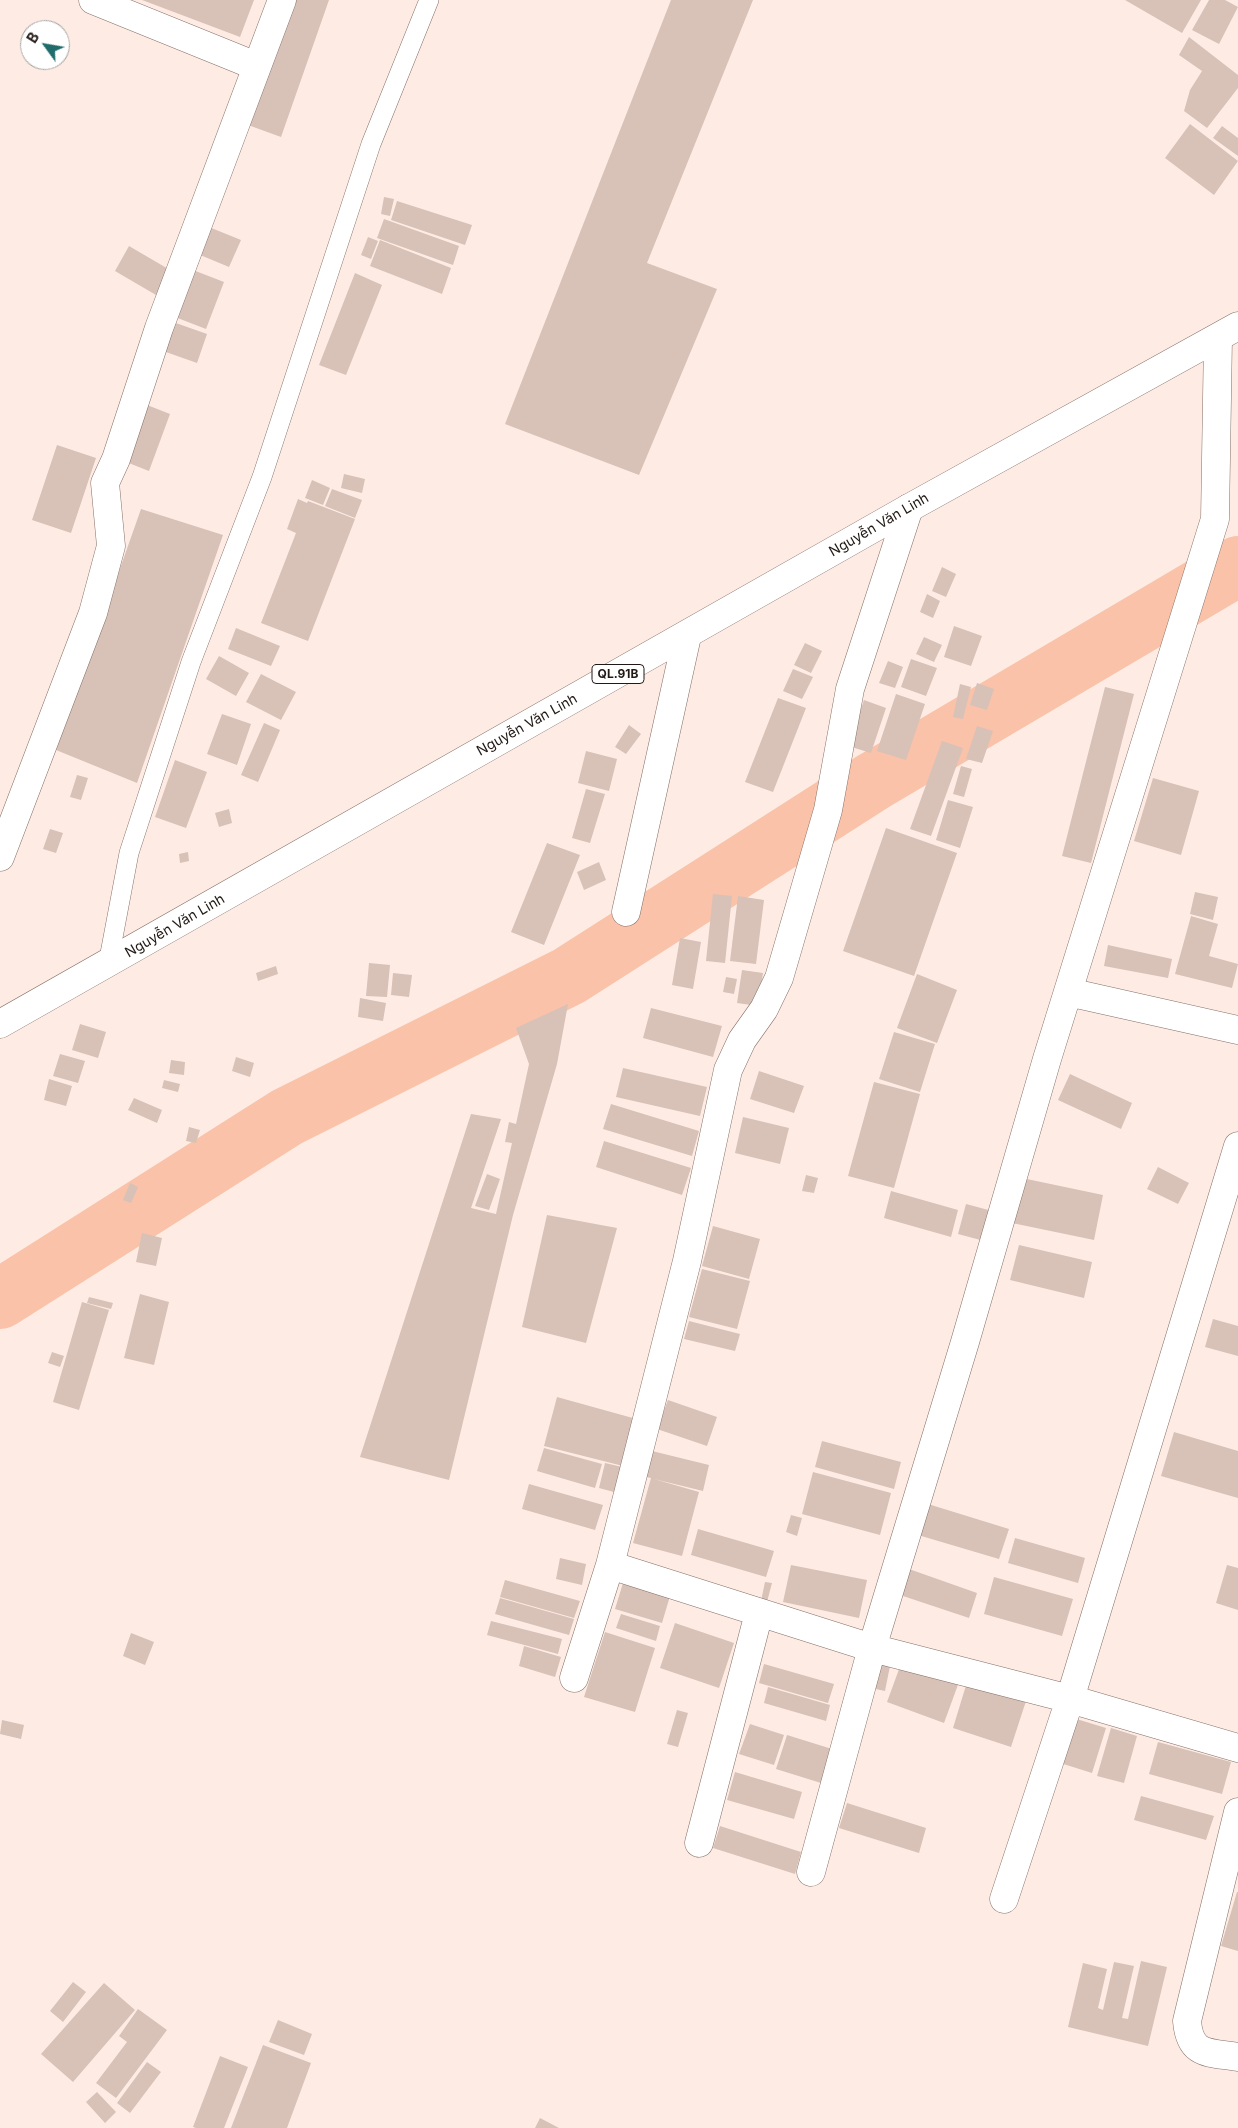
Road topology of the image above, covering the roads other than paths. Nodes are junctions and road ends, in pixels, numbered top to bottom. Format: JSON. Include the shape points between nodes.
{"nodes":[{"id":1,"x":93,"y":0,"type":"edge"},
{"id":2,"x":282,"y":0,"type":"edge"},
{"id":3,"x":429,"y":0,"type":"edge"},
{"id":4,"x":256,"y":66,"type":"junction"},
{"id":5,"x":1228,"y":332,"type":"edge"},
{"id":6,"x":909,"y":508,"type":"junction"},
{"id":7,"x":687,"y":636,"type":"junction"},
{"id":8,"x":0,"y":857,"type":"edge"},
{"id":9,"x":626,"y":912,"type":"dead end"},
{"id":10,"x":108,"y":964,"type":"junction"},
{"id":11,"x":1068,"y":992,"type":"junction"},
{"id":12,"x":0,"y":1024,"type":"edge"},
{"id":13,"x":1238,"y":1030,"type":"edge"},
{"id":14,"x":1238,"y":1146,"type":"edge"},
{"id":15,"x":610,"y":1565,"type":"junction"},
{"id":16,"x":758,"y":1613,"type":"junction"},
{"id":17,"x":872,"y":1648,"type":"junction"},
{"id":18,"x":574,"y":1678,"type":"dead end"},
{"id":19,"x":1070,"y":1699,"type":"junction"},
{"id":20,"x":1238,"y":1748,"type":"edge"},
{"id":21,"x":1238,"y":1812,"type":"edge"},
{"id":22,"x":699,"y":1843,"type":"dead end"},
{"id":23,"x":811,"y":1872,"type":"dead end"},
{"id":24,"x":1004,"y":1899,"type":"dead end"},
{"id":25,"x":1238,"y":2057,"type":"edge"}],
"edges":[{"from":1,"to":4,"type":"main road"},
{"from":2,"to":4,"type":"main road"},
{"from":3,"to":10,"type":"lane","via":[[371,144],[262,478],[191,662],[129,853]]},
{"from":4,"to":8,"type":"main road","via":[[105,483],[111,546],[93,613]]},
{"from":5,"to":6,"type":"main road","name":"Nguyễn Văn Linh","number":"QL.91B"},
{"from":5,"to":11,"type":"main road","via":[[1215,519]]},
{"from":6,"to":7,"type":"main road","name":"Nguyễn Văn Linh","number":"QL.91B"},
{"from":6,"to":15,"type":"main road","via":[[850,689],[828,810],[779,978],[728,1070],[687,1261]]},
{"from":7,"to":9,"type":"main road"},
{"from":7,"to":10,"type":"main road","name":"Nguyễn Văn Linh","number":"QL.91B","via":[[339,830]]},
{"from":10,"to":12,"type":"main road","name":"Nguyễn Văn Linh","number":"QL.91B"},
{"from":11,"to":13,"type":"main road"},
{"from":11,"to":17,"type":"main road"},
{"from":14,"to":19,"type":"main road"},
{"from":15,"to":16,"type":"main road"},
{"from":15,"to":18,"type":"main road"},
{"from":16,"to":17,"type":"main road"},
{"from":16,"to":22,"type":"main road"},
{"from":17,"to":19,"type":"main road"},
{"from":17,"to":23,"type":"main road"},
{"from":19,"to":20,"type":"main road"},
{"from":19,"to":24,"type":"main road"},
{"from":21,"to":25,"type":"main road","via":[[1187,2021],[1189,2037],[1196,2047],[1206,2052]]}]}
